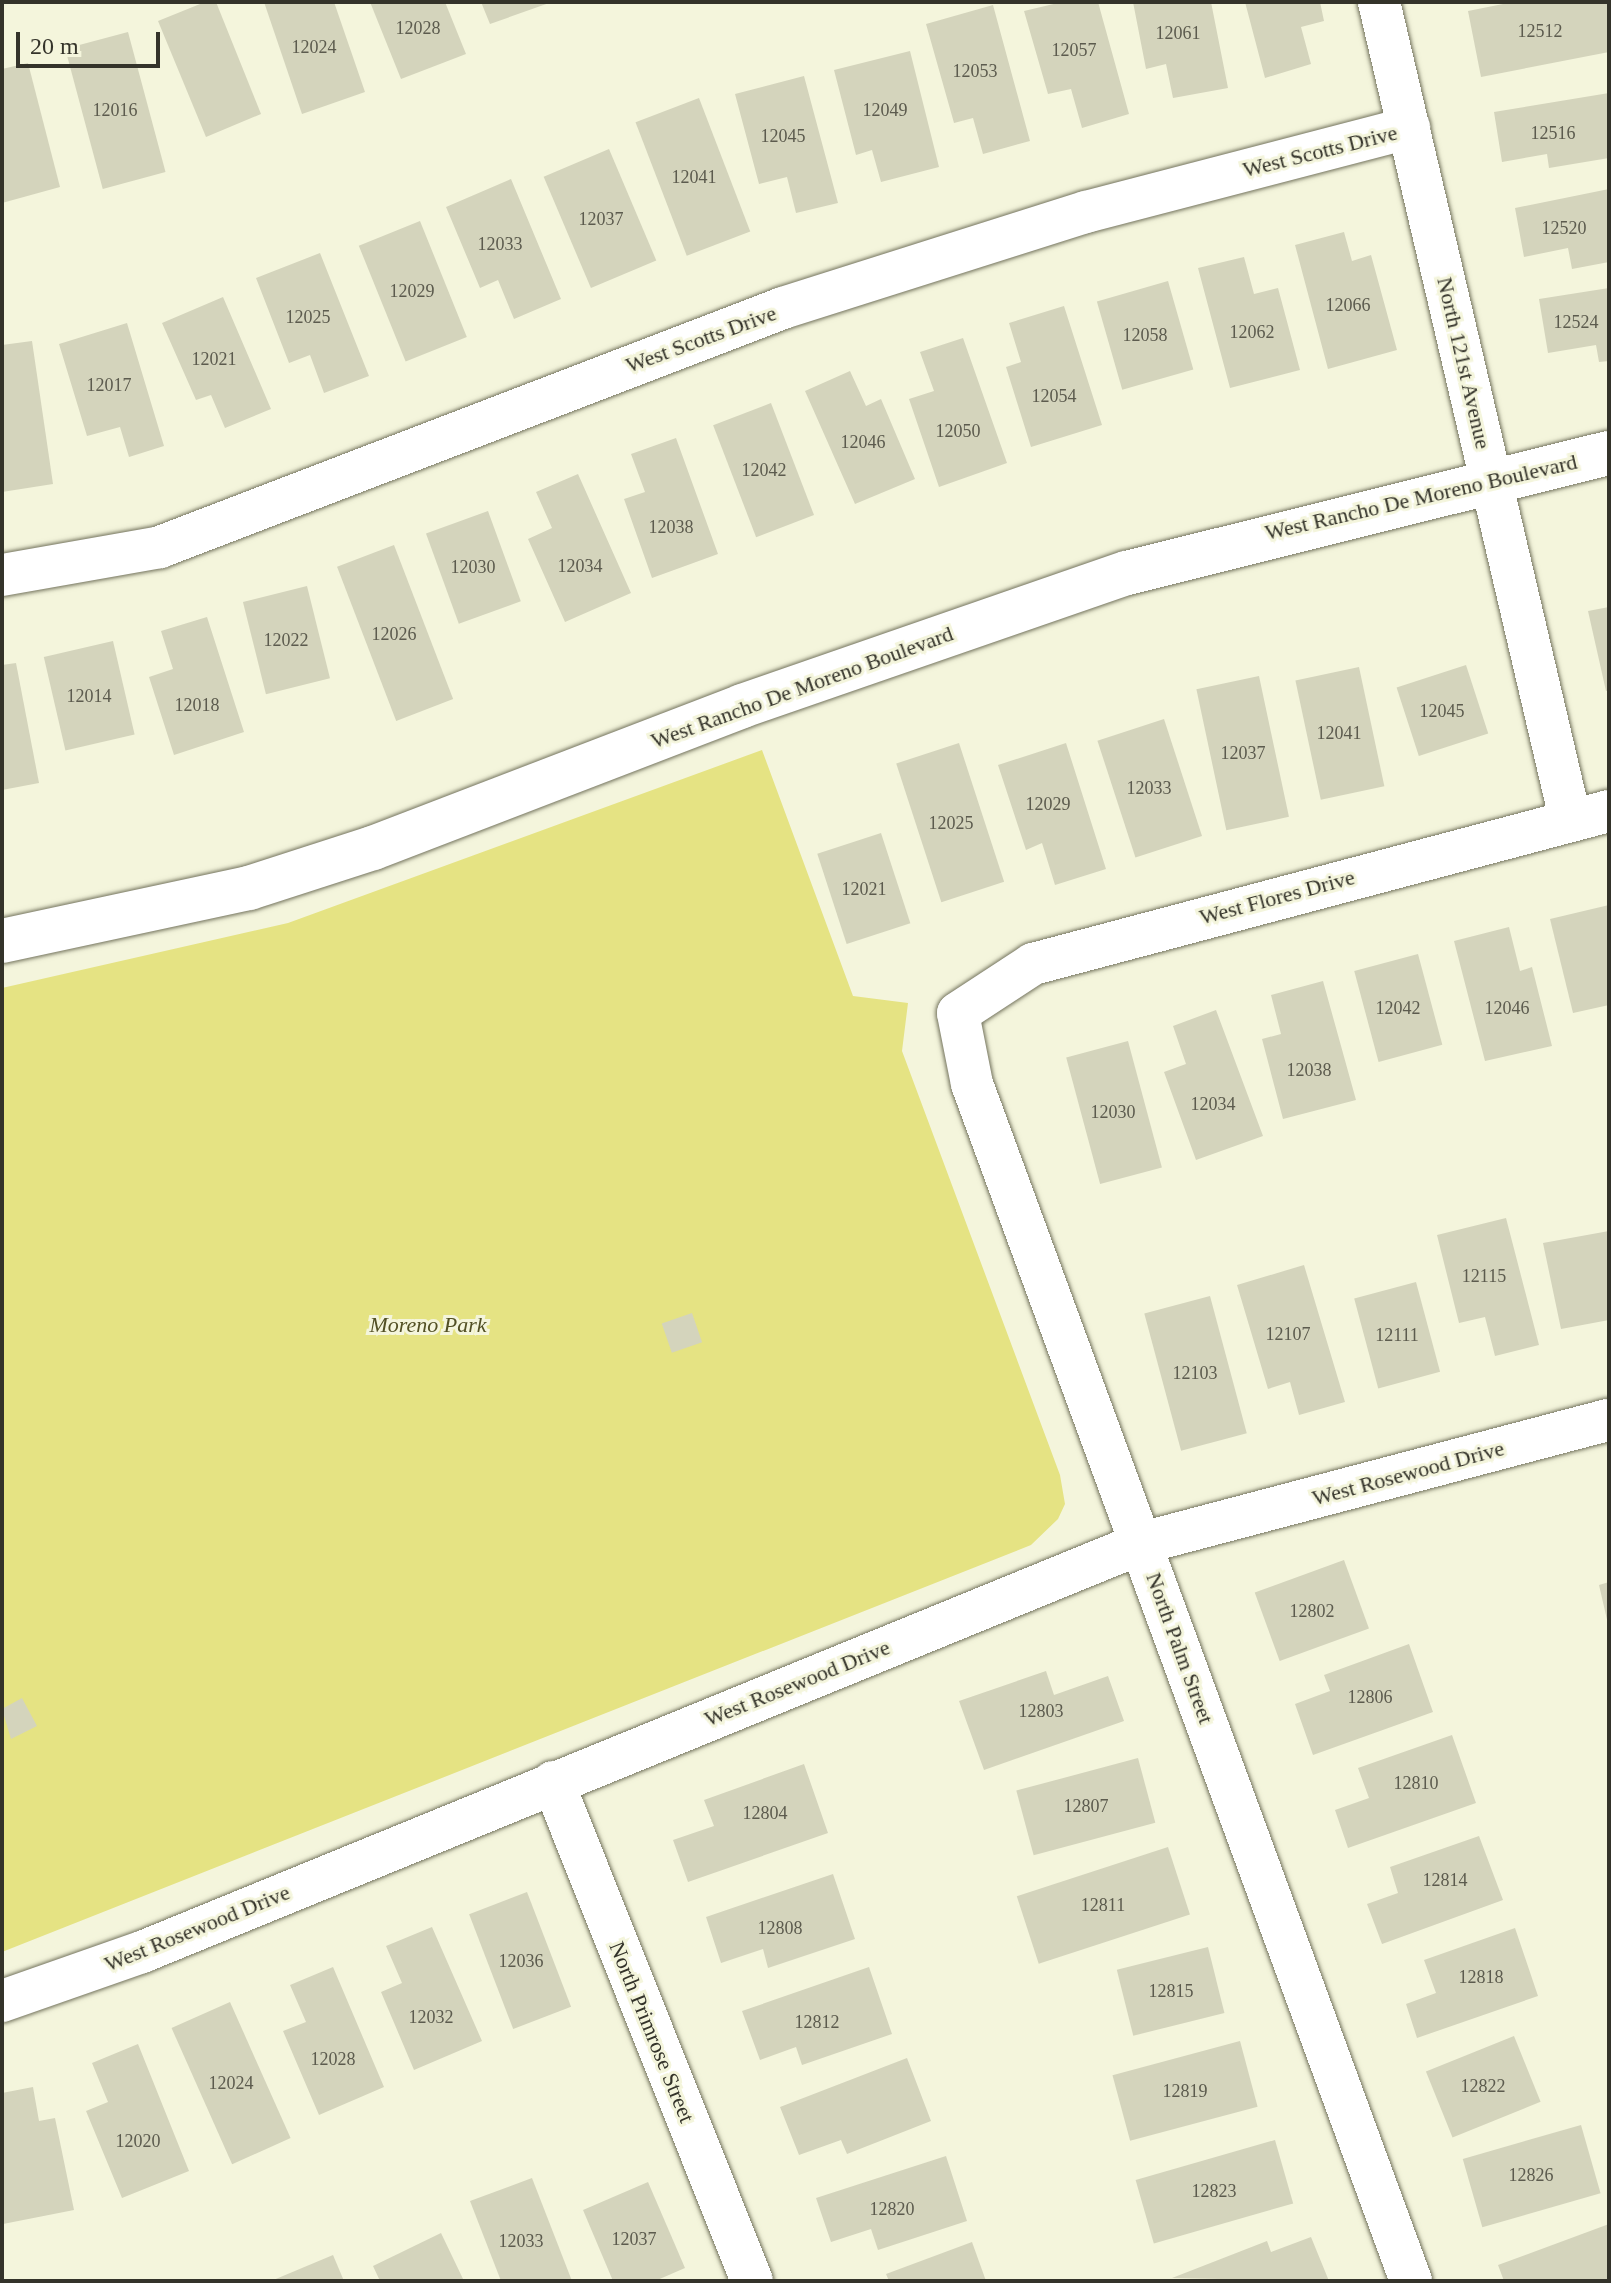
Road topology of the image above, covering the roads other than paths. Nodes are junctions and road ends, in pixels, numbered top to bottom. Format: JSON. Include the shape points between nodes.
{"nodes":[{"id":1,"x":1379,"y":2,"type":"edge"},
{"id":2,"x":1409,"y":128,"type":"junction"},
{"id":3,"x":1609,"y":453,"type":"edge"},
{"id":4,"x":1491,"y":478,"type":"junction"},
{"id":5,"x":2,"y":575,"type":"edge"},
{"id":6,"x":1589,"y":814,"type":"edge"},
{"id":7,"x":2,"y":941,"type":"edge"},
{"id":8,"x":958,"y":1013,"type":"joint"},
{"id":9,"x":1609,"y":1420,"type":"edge"},
{"id":10,"x":1142,"y":1543,"type":"junction"},
{"id":11,"x":553,"y":1782,"type":"junction"},
{"id":12,"x":2,"y":2001,"type":"edge"},
{"id":13,"x":752,"y":2281,"type":"edge"},
{"id":14,"x":1411,"y":2281,"type":"edge"}],
"edges":[{"from":1,"to":2,"type":"street","name":"North 121st Avenue"},
{"from":2,"to":4,"type":"street","name":"North 121st Avenue"},
{"from":2,"to":5,"type":"street","name":"West Scotts Drive","via":[[1086,212],[783,308],[160,547]]},
{"from":3,"to":4,"type":"street","name":"West Rancho De Moreno Boulevard"},
{"from":4,"to":6,"type":"street","name":"North 121st Avenue"},
{"from":4,"to":7,"type":"street","name":"West Rancho De Moreno Boulevard","via":[[1127,573],[249,888]]},
{"from":6,"to":8,"type":"street","name":"West Flores Drive","via":[[1033,964]]},
{"from":8,"to":10,"type":"street","name":"North Palm Street","via":[[972,1084]]},
{"from":9,"to":10,"type":"street","name":"West Rosewood Drive"},
{"from":10,"to":11,"type":"street","name":"West Rosewood Drive"},
{"from":10,"to":14,"type":"street","name":"North Palm Street"},
{"from":11,"to":12,"type":"street","name":"West Rosewood Drive","via":[[142,1952]]},
{"from":11,"to":13,"type":"street","name":"North Primrose Street"}]}
